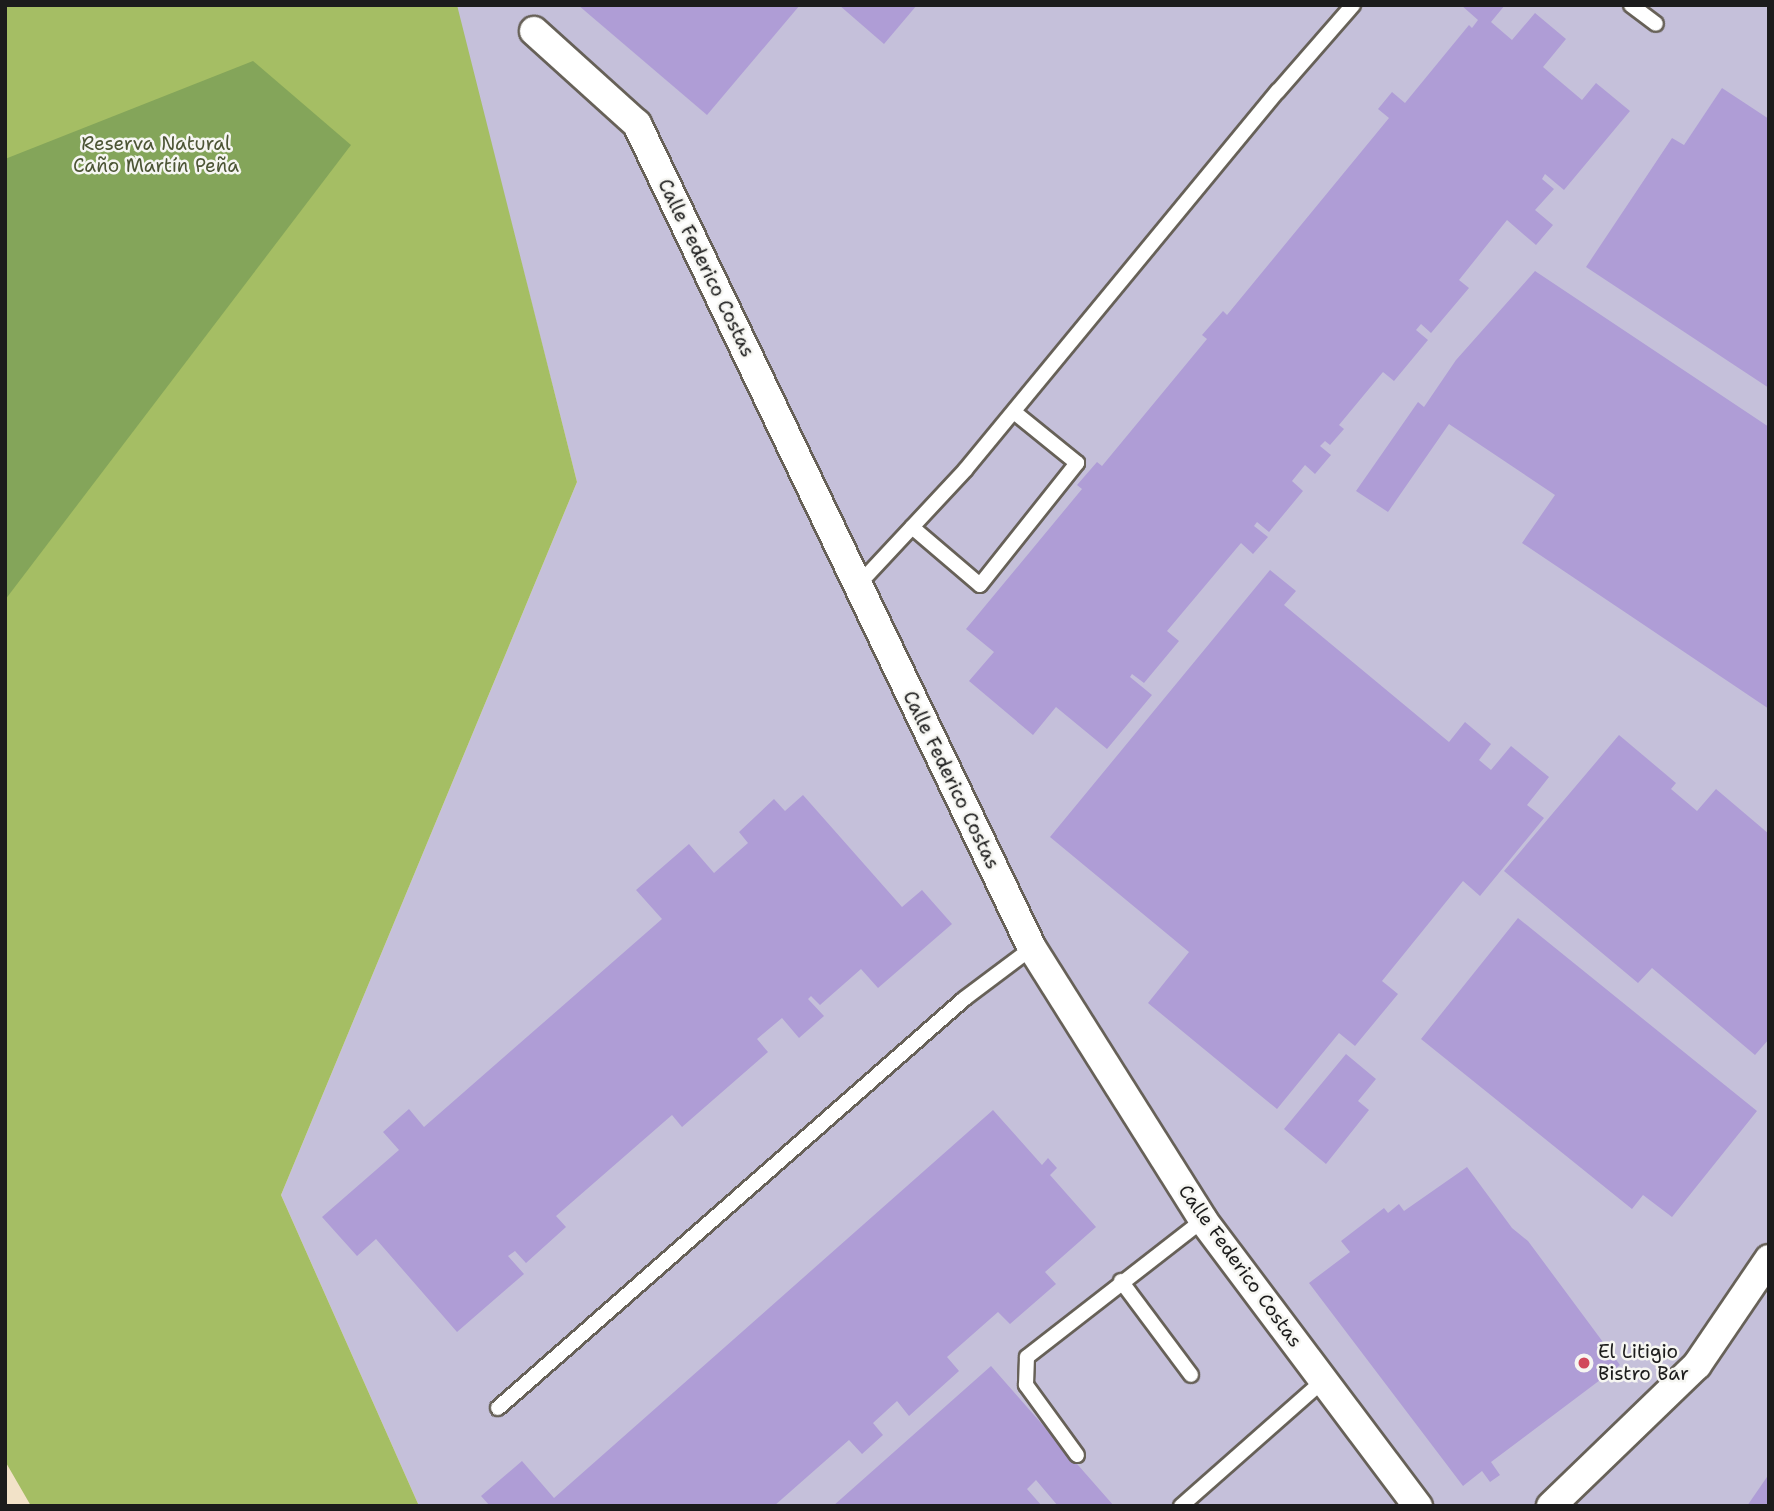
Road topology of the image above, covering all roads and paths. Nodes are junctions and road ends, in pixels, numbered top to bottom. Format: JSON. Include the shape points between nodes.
{"nodes":[{"id":1,"x":1353,"y":5,"type":"edge"},
{"id":2,"x":1631,"y":5,"type":"edge"},
{"id":3,"x":1656,"y":24,"type":"dead end"},
{"id":4,"x":534,"y":31,"type":"dead end"},
{"id":5,"x":1014,"y":412,"type":"junction"},
{"id":6,"x":912,"y":527,"type":"junction"},
{"id":7,"x":858,"y":586,"type":"junction"},
{"id":8,"x":1032,"y":948,"type":"junction"},
{"id":9,"x":1203,"y":1220,"type":"junction"},
{"id":10,"x":1769,"y":1259,"type":"edge"},
{"id":11,"x":1121,"y":1281,"type":"junction"},
{"id":12,"x":1191,"y":1375,"type":"dead end"},
{"id":13,"x":1324,"y":1380,"type":"junction"},
{"id":14,"x":498,"y":1408,"type":"dead end"},
{"id":15,"x":1077,"y":1455,"type":"dead end"},
{"id":16,"x":1181,"y":1506,"type":"edge"},
{"id":17,"x":1418,"y":1506,"type":"edge"},
{"id":18,"x":1550,"y":1506,"type":"edge"}],
"edges":[{"from":1,"to":5,"type":"lane"},
{"from":2,"to":3,"type":"lane"},
{"from":4,"to":7,"type":"street","name":"Calle Federico Costas","via":[[637,124]]},
{"from":5,"to":6,"type":"lane"},
{"from":5,"to":6,"type":"lane","via":[[1077,463],[980,585]]},
{"from":6,"to":7,"type":"lane"},
{"from":7,"to":8,"type":"street","name":"Calle Federico Costas"},
{"from":8,"to":9,"type":"street","name":"Calle Federico Costas"},
{"from":8,"to":14,"type":"lane","via":[[964,999]]},
{"from":9,"to":11,"type":"lane"},
{"from":9,"to":13,"type":"street","name":"Calle Federico Costas"},
{"from":10,"to":18,"type":"street","via":[[1697,1365]]},
{"from":11,"to":12,"type":"lane"},
{"from":11,"to":15,"type":"lane","via":[[1027,1357],[1026,1385]]},
{"from":13,"to":16,"type":"lane"},
{"from":13,"to":17,"type":"street","name":"Calle Federico Costas"}]}
